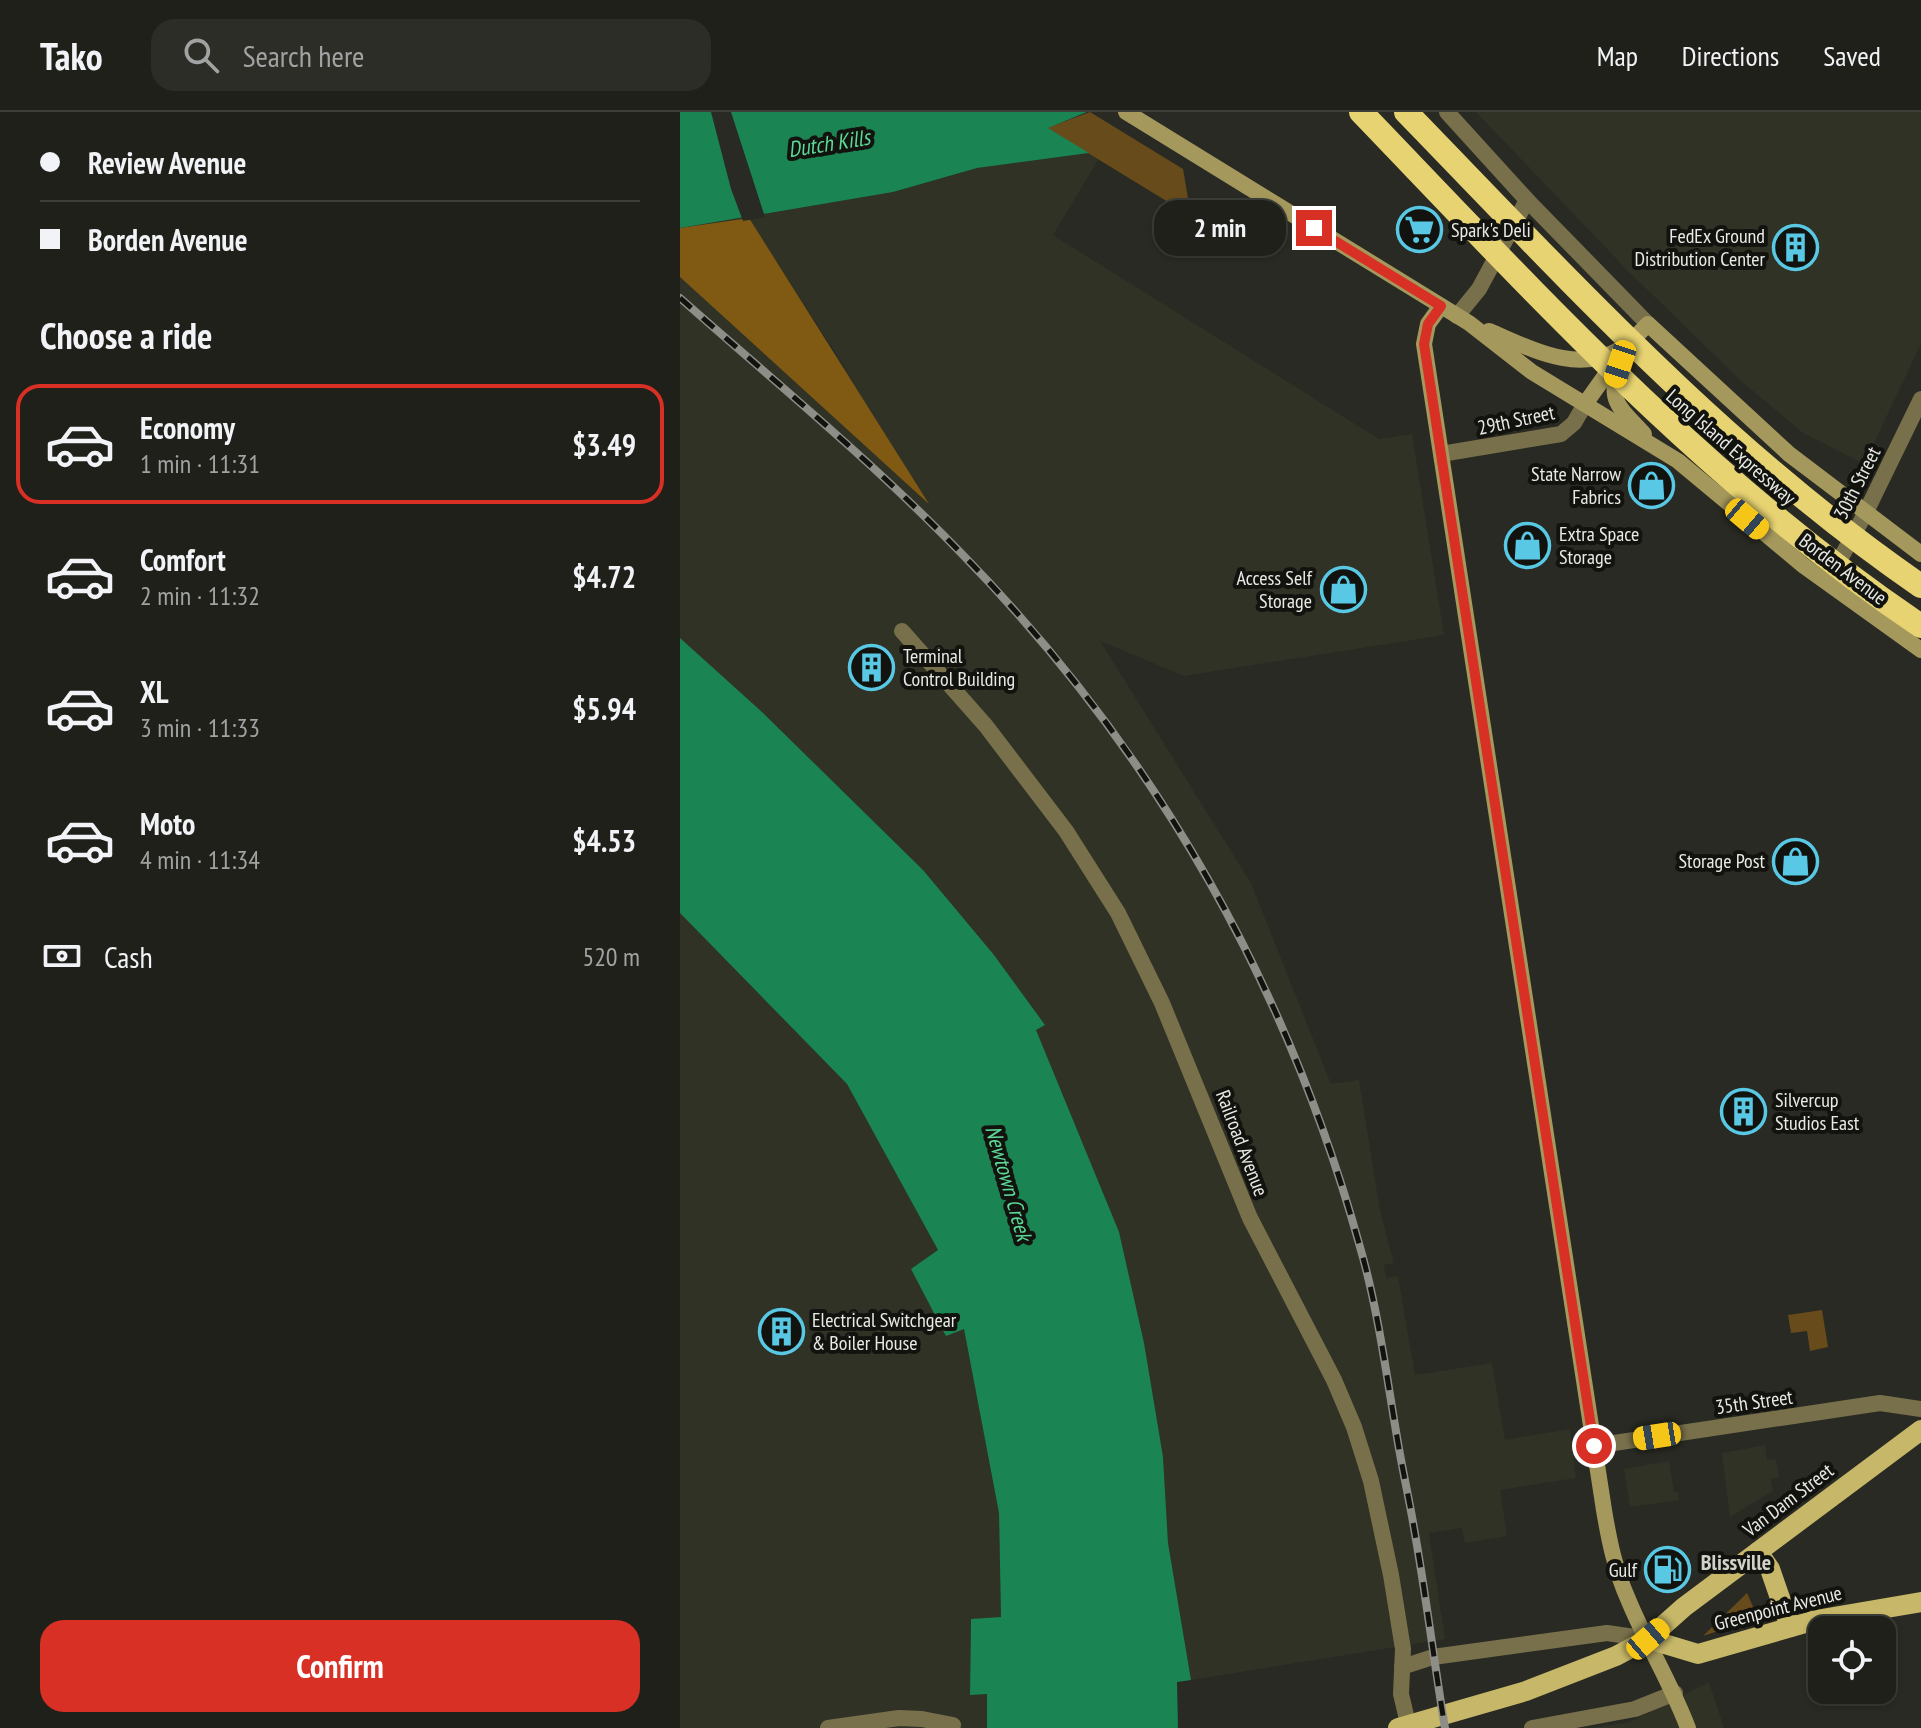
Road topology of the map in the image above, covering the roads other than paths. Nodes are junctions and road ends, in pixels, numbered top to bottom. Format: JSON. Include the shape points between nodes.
{"nodes":[{"id":1,"x":1126,"y":112,"type":"edge"},
{"id":2,"x":1361,"y":112,"type":"edge"},
{"id":3,"x":1406,"y":112,"type":"edge"},
{"id":4,"x":1447,"y":112,"type":"edge"},
{"id":5,"x":1527,"y":200,"type":"junction"},
{"id":6,"x":1441,"y":306,"type":"junction"},
{"id":7,"x":1463,"y":320,"type":"junction"},
{"id":8,"x":1648,"y":324,"type":"junction"},
{"id":9,"x":1627,"y":345,"type":"junction"},
{"id":10,"x":1921,"y":399,"type":"edge"},
{"id":11,"x":1585,"y":404,"type":"junction"},
{"id":12,"x":1654,"y":446,"type":"junction"},
{"id":13,"x":1441,"y":454,"type":"junction"},
{"id":14,"x":1865,"y":514,"type":"junction"},
{"id":15,"x":1921,"y":554,"type":"edge"},
{"id":16,"x":1827,"y":584,"type":"junction"},
{"id":17,"x":1921,"y":586,"type":"edge"},
{"id":18,"x":1921,"y":626,"type":"edge"},
{"id":19,"x":902,"y":631,"type":"dead end"},
{"id":20,"x":1921,"y":650,"type":"edge"},
{"id":21,"x":1921,"y":1409,"type":"edge"},
{"id":22,"x":1921,"y":1430,"type":"edge"},
{"id":23,"x":1594,"y":1446,"type":"junction"},
{"id":24,"x":1758,"y":1552,"type":"junction"},
{"id":25,"x":1921,"y":1602,"type":"edge"},
{"id":26,"x":1790,"y":1627,"type":"junction"},
{"id":27,"x":1648,"y":1639,"type":"junction"},
{"id":28,"x":1402,"y":1667,"type":"junction"},
{"id":29,"x":1675,"y":1693,"type":"junction"},
{"id":30,"x":953,"y":1725,"type":"dead end"},
{"id":31,"x":828,"y":1728,"type":"edge"},
{"id":32,"x":1398,"y":1728,"type":"edge"},
{"id":33,"x":1409,"y":1728,"type":"edge"},
{"id":34,"x":1532,"y":1728,"type":"edge"},
{"id":35,"x":1688,"y":1728,"type":"edge"}],
"edges":[{"from":1,"to":6,"type":"main road","name":"Borden Avenue"},
{"from":2,"to":18,"type":"highway","name":"Long Island Expressway","via":[[1581,342],[1670,427],[1805,542]]},
{"from":3,"to":17,"type":"highway","name":"Long Island Expressway","via":[[1703,413],[1821,512]]},
{"from":4,"to":5,"type":"street"},
{"from":5,"to":7,"type":"street"},
{"from":5,"to":8,"type":"street"},
{"from":6,"to":7,"type":"main road","name":"Borden Avenue"},
{"from":6,"to":13,"type":"main road","via":[[1424,339]]},
{"from":7,"to":9,"type":"main road","name":"Borden Avenue","via":[[1564,360],[1605,355]]},
{"from":7,"to":11,"type":"main road","name":"Borden Avenue"},
{"from":8,"to":9,"type":"main road","name":"Borden Avenue"},
{"from":8,"to":14,"type":"main road","via":[[1789,454]]},
{"from":9,"to":11,"type":"main road"},
{"from":9,"to":12,"type":"main road","via":[[1614,395]]},
{"from":10,"to":14,"type":"street","name":"30th Street"},
{"from":11,"to":12,"type":"main road","name":"Borden Avenue"},
{"from":11,"to":13,"type":"street","name":"29th Street","via":[[1561,434]]},
{"from":12,"to":16,"type":"main road","name":"Borden Avenue"},
{"from":13,"to":23,"type":"main road"},
{"from":14,"to":15,"type":"main road"},
{"from":14,"to":16,"type":"street","name":"30th Street"},
{"from":16,"to":20,"type":"main road","name":"Borden Avenue"},
{"from":19,"to":28,"type":"street","name":"Railroad Avenue","via":[[1042,798],[1090,867],[1142,960],[1250,1218],[1354,1427],[1389,1561]]},
{"from":21,"to":23,"type":"street","name":"35th Street","via":[[1880,1403]]},
{"from":22,"to":24,"type":"main road","name":"Van Dam Street"},
{"from":23,"to":27,"type":"main road","via":[[1611,1550]]},
{"from":24,"to":26,"type":"main road","via":[[1770,1569]]},
{"from":24,"to":27,"type":"main road","name":"Van Dam Street"},
{"from":25,"to":26,"type":"main road","name":"Greenpoint Avenue"},
{"from":26,"to":27,"type":"main road","name":"Greenpoint Avenue","via":[[1698,1654]]},
{"from":27,"to":28,"type":"street","name":"Greenpoint Avenue","via":[[1607,1633],[1433,1657]]},
{"from":27,"to":29,"type":"main road"},
{"from":27,"to":32,"type":"main road","via":[[1526,1691]]},
{"from":28,"to":33,"type":"street","name":"Railroad Avenue","via":[[1401,1694]]},
{"from":29,"to":34,"type":"street","via":[[1635,1709]]},
{"from":29,"to":35,"type":"main road"},
{"from":30,"to":31,"type":"street","via":[[899,1718]]}]}
